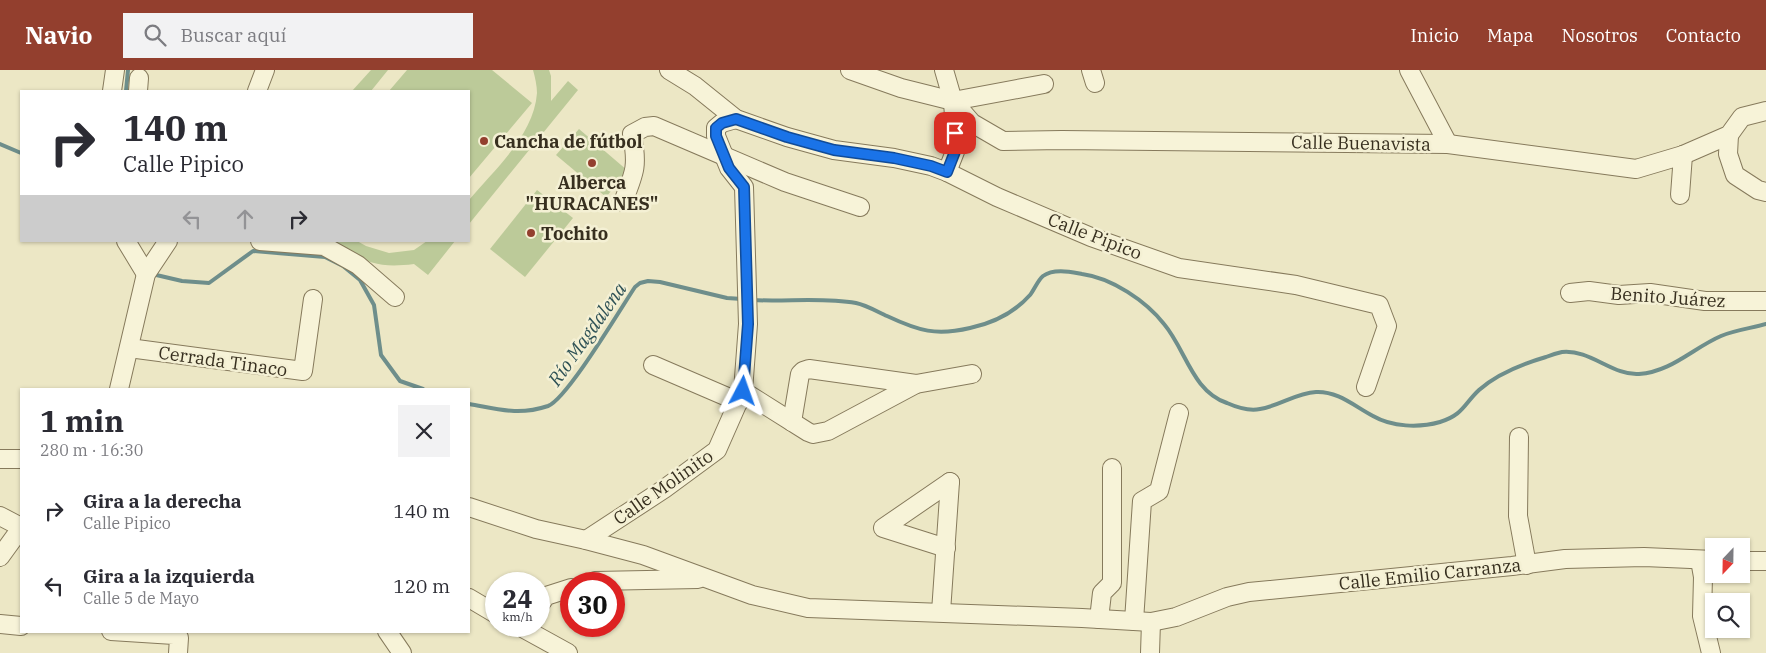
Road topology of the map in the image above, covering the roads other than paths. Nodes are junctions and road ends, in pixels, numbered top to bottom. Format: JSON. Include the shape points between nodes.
{"nodes":[{"id":1,"x":115,"y":70,"type":"edge"},
{"id":2,"x":265,"y":70,"type":"edge"},
{"id":3,"x":669,"y":70,"type":"edge"},
{"id":4,"x":850,"y":70,"type":"edge"},
{"id":5,"x":944,"y":70,"type":"edge"},
{"id":6,"x":1409,"y":70,"type":"edge"},
{"id":7,"x":697,"y":78,"type":"edge"},
{"id":8,"x":1044,"y":84,"type":"dead end"},
{"id":9,"x":112,"y":90,"type":"edge"},
{"id":10,"x":257,"y":90,"type":"edge"},
{"id":11,"x":953,"y":101,"type":"junction"},
{"id":12,"x":1766,"y":111,"type":"edge"},
{"id":13,"x":736,"y":119,"type":"junction"},
{"id":14,"x":1729,"y":135,"type":"junction"},
{"id":15,"x":1448,"y":144,"type":"junction"},
{"id":16,"x":1683,"y":155,"type":"junction"},
{"id":17,"x":723,"y":156,"type":"junction"},
{"id":18,"x":947,"y":172,"type":"junction"},
{"id":19,"x":1766,"y":192,"type":"edge"},
{"id":20,"x":1680,"y":195,"type":"dead end"},
{"id":21,"x":623,"y":202,"type":"dead end"},
{"id":22,"x":860,"y":208,"type":"dead end"},
{"id":23,"x":127,"y":242,"type":"edge"},
{"id":24,"x":167,"y":242,"type":"edge"},
{"id":25,"x":273,"y":242,"type":"edge"},
{"id":26,"x":146,"y":274,"type":"junction"},
{"id":27,"x":1570,"y":293,"type":"dead end"},
{"id":28,"x":395,"y":297,"type":"dead end"},
{"id":29,"x":313,"y":299,"type":"dead end"},
{"id":30,"x":1766,"y":301,"type":"edge"},
{"id":31,"x":129,"y":348,"type":"junction"},
{"id":32,"x":653,"y":365,"type":"dead end"},
{"id":33,"x":972,"y":374,"type":"dead end"},
{"id":34,"x":916,"y":384,"type":"junction"},
{"id":35,"x":1366,"y":387,"type":"dead end"},
{"id":36,"x":119,"y":388,"type":"edge"},
{"id":37,"x":741,"y":397,"type":"junction"},
{"id":38,"x":1179,"y":413,"type":"dead end"},
{"id":39,"x":792,"y":422,"type":"junction"},
{"id":40,"x":1519,"y":437,"type":"dead end"},
{"id":41,"x":0,"y":459,"type":"edge"},
{"id":42,"x":20,"y":459,"type":"edge"},
{"id":43,"x":1112,"y":468,"type":"dead end"},
{"id":44,"x":470,"y":507,"type":"edge"},
{"id":45,"x":0,"y":516,"type":"edge"},
{"id":46,"x":20,"y":526,"type":"edge"},
{"id":47,"x":20,"y":528,"type":"edge"},
{"id":48,"x":586,"y":540,"type":"junction"},
{"id":49,"x":946,"y":548,"type":"dead end"},
{"id":50,"x":0,"y":557,"type":"edge"},
{"id":51,"x":1766,"y":558,"type":"edge"},
{"id":52,"x":1705,"y":560,"type":"edge"},
{"id":53,"x":1750,"y":560,"type":"edge"},
{"id":54,"x":1527,"y":565,"type":"junction"},
{"id":55,"x":1705,"y":568,"type":"edge"},
{"id":56,"x":708,"y":578,"type":"junction"},
{"id":57,"x":625,"y":580,"type":"edge"},
{"id":58,"x":470,"y":599,"type":"edge"},
{"id":59,"x":485,"y":607,"type":"edge"},
{"id":60,"x":941,"y":612,"type":"junction"},
{"id":61,"x":1099,"y":618,"type":"junction"},
{"id":62,"x":1143,"y":622,"type":"junction"},
{"id":63,"x":0,"y":624,"type":"edge"},
{"id":64,"x":20,"y":626,"type":"edge"},
{"id":65,"x":142,"y":633,"type":"edge"},
{"id":66,"x":388,"y":633,"type":"edge"},
{"id":67,"x":540,"y":637,"type":"edge"},
{"id":68,"x":178,"y":653,"type":"edge"},
{"id":69,"x":402,"y":653,"type":"edge"},
{"id":70,"x":568,"y":653,"type":"edge"},
{"id":71,"x":1150,"y":653,"type":"edge"},
{"id":72,"x":1711,"y":653,"type":"edge"}],
"edges":[{"from":1,"to":9,"type":"street"},
{"from":2,"to":10,"type":"street"},
{"from":3,"to":7,"type":"street","name":"Calle Pipico"},
{"from":4,"to":11,"type":"street","via":[[901,88]]},
{"from":5,"to":11,"type":"street"},
{"from":6,"to":15,"type":"street"},
{"from":7,"to":13,"type":"street","name":"Calle Pipico"},
{"from":8,"to":11,"type":"street"},
{"from":11,"to":15,"type":"street","name":"Calle Buenavista","via":[[972,123],[1003,141]]},
{"from":11,"to":18,"type":"street","via":[[956,149]]},
{"from":12,"to":14,"type":"street","name":"Calle Buenavista","via":[[1742,118]]},
{"from":13,"to":17,"type":"street","name":"Calle Molinito","via":[[716,128]]},
{"from":13,"to":18,"type":"street","name":"Calle Pipico","via":[[834,150],[894,158]]},
{"from":14,"to":16,"type":"street","name":"Calle Buenavista"},
{"from":14,"to":19,"type":"street","via":[[1728,154],[1735,175]]},
{"from":15,"to":16,"type":"street","name":"Calle Buenavista","via":[[1636,169]]},
{"from":16,"to":20,"type":"street"},
{"from":17,"to":21,"type":"street","via":[[654,126],[638,130],[632,134],[635,172]]},
{"from":17,"to":22,"type":"street","via":[[784,182]]},
{"from":17,"to":37,"type":"street","name":"Calle Molinito","via":[[744,187],[748,324]]},
{"from":18,"to":35,"type":"street","name":"Calle Pipico","via":[[1091,237],[1180,268],[1296,285],[1379,305],[1387,326]]},
{"from":23,"to":26,"type":"street"},
{"from":24,"to":26,"type":"street"},
{"from":25,"to":28,"type":"street","via":[[324,246],[358,265]]},
{"from":26,"to":31,"type":"street"},
{"from":27,"to":30,"type":"street","name":"Benito Juárez","via":[[1650,293],[1705,301]]},
{"from":29,"to":31,"type":"street","name":"Cerrada Tinaco","via":[[303,372]]},
{"from":31,"to":36,"type":"street"},
{"from":32,"to":37,"type":"street"},
{"from":33,"to":34,"type":"street"},
{"from":34,"to":39,"type":"street","via":[[828,431],[808,432]]},
{"from":34,"to":39,"type":"street","via":[[818,369],[803,370]]},
{"from":37,"to":39,"type":"street"},
{"from":37,"to":48,"type":"street","name":"Calle Molinito","via":[[718,450]]},
{"from":38,"to":62,"type":"street","via":[[1158,490],[1142,501]]},
{"from":40,"to":54,"type":"street","via":[[1518,516]]},
{"from":41,"to":42,"type":"street"},
{"from":43,"to":61,"type":"street","via":[[1112,583],[1102,593]]},
{"from":44,"to":48,"type":"street","name":"Calle Emilio Carranza","via":[[536,529]]},
{"from":45,"to":46,"type":"street"},
{"from":47,"to":50,"type":"street"},
{"from":48,"to":56,"type":"street","name":"Calle Emilio Carranza","via":[[643,555]]},
{"from":49,"to":60,"type":"street"},
{"from":51,"to":53,"type":"street"},
{"from":52,"to":54,"type":"street","name":"Calle Emilio Carranza","via":[[1606,557]]},
{"from":54,"to":62,"type":"street","name":"Calle Emilio Carranza","via":[[1249,592],[1176,617]]},
{"from":55,"to":72,"type":"street","via":[[1702,616]]},
{"from":56,"to":57,"type":"street"},
{"from":56,"to":60,"type":"street","name":"Calle Emilio Carranza","via":[[752,595],[808,608]]},
{"from":58,"to":59,"type":"street"},
{"from":60,"to":61,"type":"street","name":"Calle Emilio Carranza"},
{"from":61,"to":62,"type":"street","name":"Calle Emilio Carranza"},
{"from":62,"to":71,"type":"street"},
{"from":63,"to":64,"type":"street"},
{"from":65,"to":68,"type":"street","via":[[174,635],[179,638]]},
{"from":66,"to":69,"type":"street"},
{"from":67,"to":70,"type":"street"}]}
